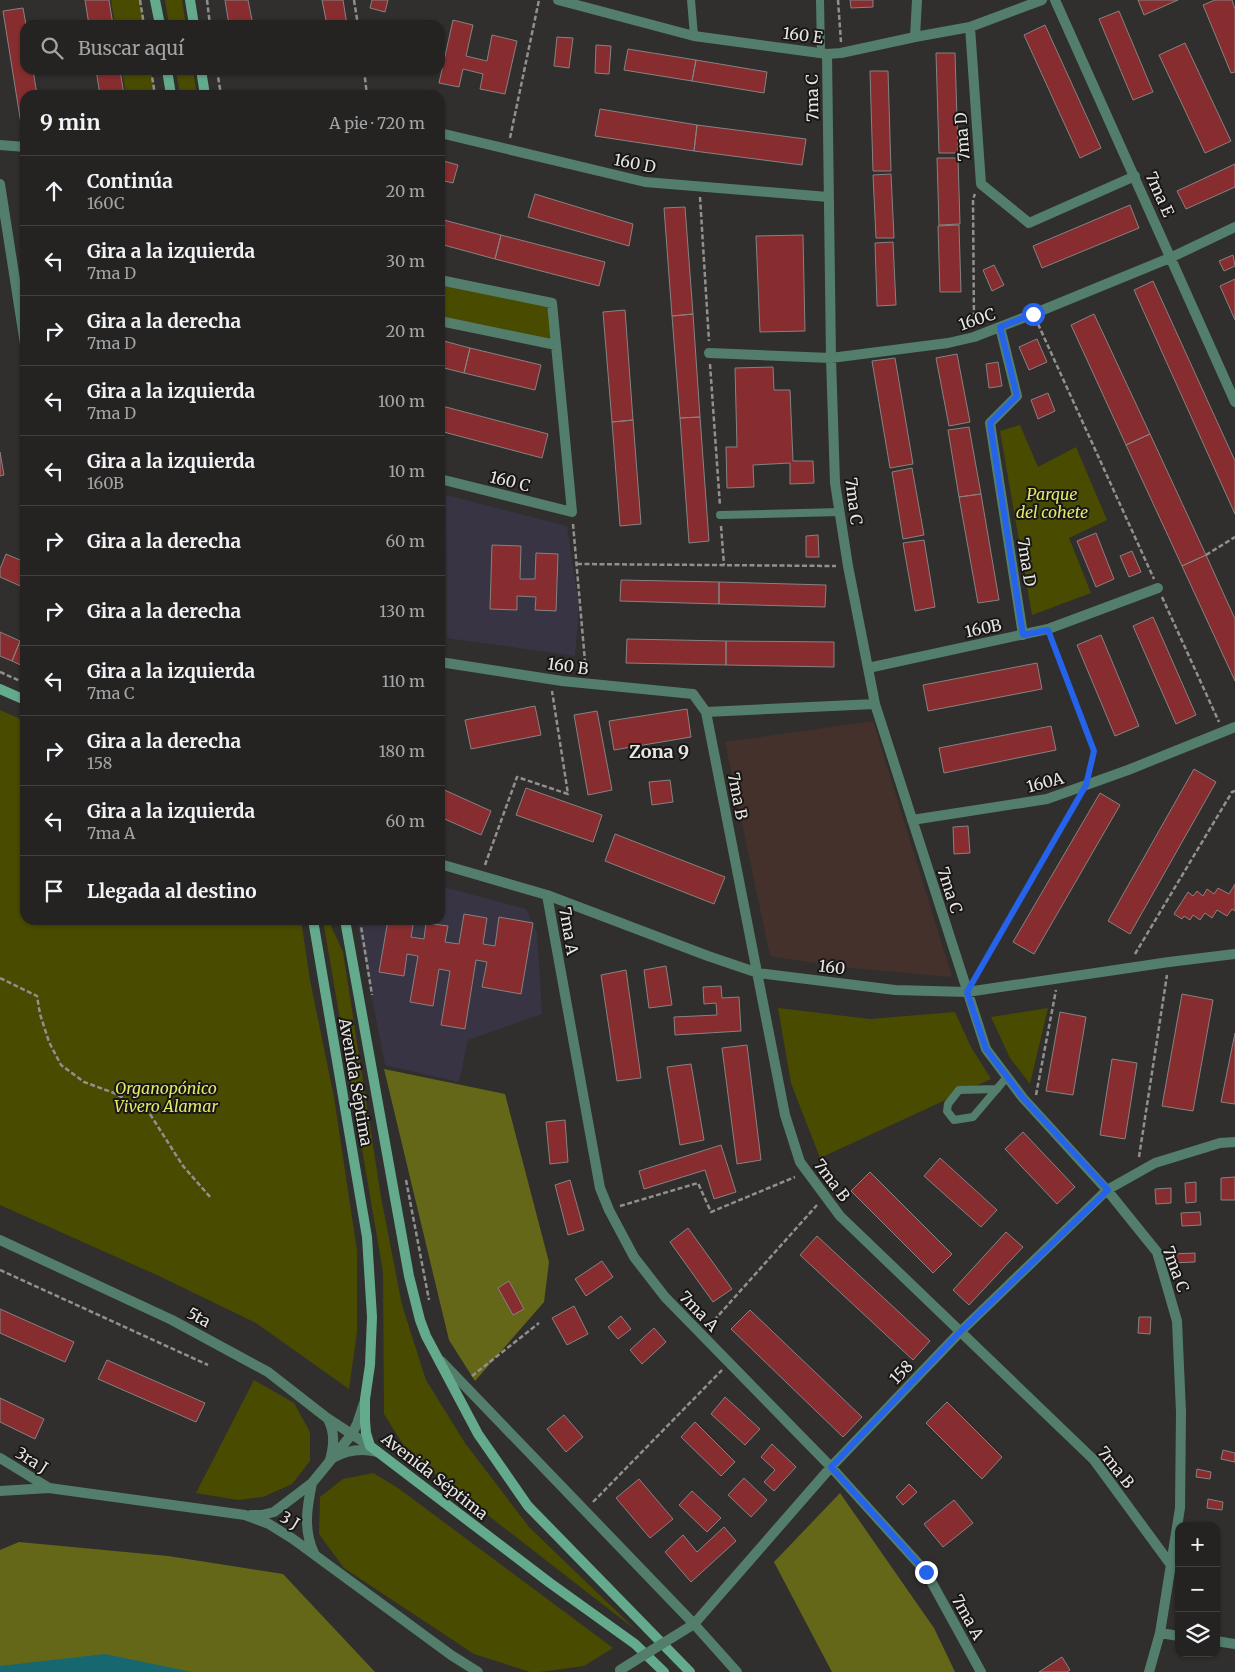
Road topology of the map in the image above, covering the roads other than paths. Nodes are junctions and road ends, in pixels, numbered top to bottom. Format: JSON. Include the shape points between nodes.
{"nodes":[{"id":1,"x":155,"y":0,"type":"edge"},
{"id":2,"x":190,"y":0,"type":"edge"},
{"id":3,"x":558,"y":0,"type":"edge"},
{"id":4,"x":691,"y":0,"type":"edge"},
{"id":5,"x":820,"y":0,"type":"edge"},
{"id":6,"x":917,"y":0,"type":"edge"},
{"id":7,"x":1042,"y":0,"type":"edge"},
{"id":8,"x":1055,"y":0,"type":"edge"},
{"id":9,"x":159,"y":20,"type":"edge"},
{"id":10,"x":193,"y":20,"type":"edge"},
{"id":11,"x":970,"y":27,"type":"junction"},
{"id":12,"x":694,"y":36,"type":"junction"},
{"id":13,"x":915,"y":36,"type":"junction"},
{"id":14,"x":824,"y":54,"type":"junction"},
{"id":15,"x":168,"y":75,"type":"edge"},
{"id":16,"x":202,"y":75,"type":"edge"},
{"id":17,"x":170,"y":90,"type":"edge"},
{"id":18,"x":204,"y":90,"type":"edge"},
{"id":19,"x":445,"y":134,"type":"edge"},
{"id":20,"x":0,"y":145,"type":"edge"},
{"id":21,"x":20,"y":147,"type":"edge"},
{"id":22,"x":1135,"y":176,"type":"junction"},
{"id":23,"x":0,"y":184,"type":"edge"},
{"id":24,"x":828,"y":197,"type":"junction"},
{"id":25,"x":1235,"y":227,"type":"edge"},
{"id":26,"x":1172,"y":257,"type":"junction"},
{"id":27,"x":445,"y":281,"type":"edge"},
{"id":28,"x":20,"y":312,"type":"edge"},
{"id":29,"x":445,"y":322,"type":"edge"},
{"id":30,"x":1000,"y":327,"type":"junction"},
{"id":31,"x":556,"y":345,"type":"junction"},
{"id":32,"x":709,"y":353,"type":"road end"},
{"id":33,"x":831,"y":358,"type":"junction"},
{"id":34,"x":1235,"y":402,"type":"edge"},
{"id":35,"x":445,"y":480,"type":"edge"},
{"id":36,"x":840,"y":512,"type":"junction"},
{"id":37,"x":720,"y":515,"type":"road end"},
{"id":38,"x":1158,"y":588,"type":"road end"},
{"id":39,"x":1023,"y":635,"type":"junction"},
{"id":40,"x":445,"y":663,"type":"edge"},
{"id":41,"x":868,"y":668,"type":"junction"},
{"id":42,"x":0,"y":689,"type":"edge"},
{"id":43,"x":693,"y":694,"type":"joint"},
{"id":44,"x":20,"y":698,"type":"edge"},
{"id":45,"x":875,"y":704,"type":"junction"},
{"id":46,"x":706,"y":712,"type":"junction"},
{"id":47,"x":1235,"y":727,"type":"edge"},
{"id":48,"x":912,"y":820,"type":"junction"},
{"id":49,"x":445,"y":865,"type":"edge"},
{"id":50,"x":547,"y":895,"type":"junction"},
{"id":51,"x":314,"y":925,"type":"edge"},
{"id":52,"x":346,"y":925,"type":"edge"},
{"id":53,"x":1235,"y":954,"type":"edge"},
{"id":54,"x":758,"y":973,"type":"junction"},
{"id":55,"x":967,"y":992,"type":"junction"},
{"id":56,"x":1007,"y":1077,"type":"junction"},
{"id":57,"x":997,"y":1089,"type":"junction"},
{"id":58,"x":1235,"y":1142,"type":"edge"},
{"id":59,"x":1108,"y":1190,"type":"junction"},
{"id":60,"x":0,"y":1240,"type":"edge"},
{"id":61,"x":960,"y":1332,"type":"junction"},
{"id":62,"x":437,"y":1357,"type":"junction"},
{"id":63,"x":365,"y":1399,"type":"junction"},
{"id":64,"x":327,"y":1418,"type":"junction"},
{"id":65,"x":352,"y":1434,"type":"junction"},
{"id":66,"x":373,"y":1449,"type":"junction"},
{"id":67,"x":0,"y":1458,"type":"edge"},
{"id":68,"x":330,"y":1460,"type":"junction"},
{"id":69,"x":831,"y":1467,"type":"junction"},
{"id":70,"x":312,"y":1483,"type":"junction"},
{"id":71,"x":49,"y":1488,"type":"junction"},
{"id":72,"x":0,"y":1491,"type":"edge"},
{"id":73,"x":245,"y":1515,"type":"junction"},
{"id":74,"x":316,"y":1556,"type":"junction"},
{"id":75,"x":1171,"y":1565,"type":"junction"},
{"id":76,"x":694,"y":1624,"type":"junction"},
{"id":77,"x":1160,"y":1633,"type":"junction"},
{"id":78,"x":1175,"y":1635,"type":"edge"},
{"id":79,"x":1220,"y":1642,"type":"edge"},
{"id":80,"x":1235,"y":1644,"type":"edge"},
{"id":81,"x":618,"y":1671,"type":"edge"},
{"id":82,"x":478,"y":1672,"type":"edge"},
{"id":83,"x":664,"y":1672,"type":"edge"},
{"id":84,"x":690,"y":1672,"type":"edge"},
{"id":85,"x":737,"y":1672,"type":"edge"},
{"id":86,"x":981,"y":1672,"type":"edge"},
{"id":87,"x":1149,"y":1672,"type":"edge"}],
"edges":[{"from":1,"to":9,"type":"main road"},
{"from":2,"to":10,"type":"main road"},
{"from":3,"to":12,"type":"street","name":"160 E"},
{"from":4,"to":12,"type":"lane"},
{"from":5,"to":14,"type":"lane"},
{"from":6,"to":13,"type":"street"},
{"from":7,"to":11,"type":"street","name":"160 E"},
{"from":8,"to":22,"type":"street","name":"7ma E"},
{"from":11,"to":13,"type":"street","name":"160 E"},
{"from":11,"to":22,"type":"street","name":"7ma D","via":[[981,184],[1029,223]]},
{"from":12,"to":14,"type":"street","name":"160 E"},
{"from":13,"to":14,"type":"street","name":"160 E"},
{"from":14,"to":24,"type":"street","name":"7ma C"},
{"from":15,"to":17,"type":"main road"},
{"from":16,"to":18,"type":"main road"},
{"from":19,"to":24,"type":"street","name":"160 D","via":[[645,182]]},
{"from":20,"to":21,"type":"street"},
{"from":22,"to":26,"type":"street","name":"7ma E"},
{"from":23,"to":28,"type":"street"},
{"from":24,"to":33,"type":"street","name":"7ma C"},
{"from":25,"to":26,"type":"street","name":"160C"},
{"from":26,"to":30,"type":"street","name":"160C"},
{"from":26,"to":34,"type":"street","name":"7ma E"},
{"from":27,"to":31,"type":"street","via":[[552,303]]},
{"from":29,"to":31,"type":"street"},
{"from":30,"to":33,"type":"street","name":"160C","via":[[948,343]]},
{"from":30,"to":39,"type":"street","name":"7ma D","via":[[1017,396],[990,423]]},
{"from":31,"to":35,"type":"street","name":"160 C","via":[[572,512]]},
{"from":32,"to":33,"type":"street","name":"160C"},
{"from":33,"to":36,"type":"street","name":"7ma C","via":[[835,483]]},
{"from":36,"to":37,"type":"lane"},
{"from":36,"to":41,"type":"street","name":"7ma C"},
{"from":38,"to":39,"type":"street","name":"160B","via":[[1048,630]]},
{"from":39,"to":41,"type":"street","name":"160B"},
{"from":40,"to":43,"type":"street","name":"160 B","via":[[587,684]]},
{"from":41,"to":45,"type":"street","name":"7ma C"},
{"from":42,"to":44,"type":"main road"},
{"from":43,"to":46,"type":"street","name":"7ma B"},
{"from":45,"to":46,"type":"street"},
{"from":45,"to":48,"type":"street","name":"7ma C"},
{"from":46,"to":54,"type":"street","name":"7ma B"},
{"from":47,"to":48,"type":"street","name":"160A","via":[[1047,799]]},
{"from":48,"to":55,"type":"street","name":"7ma C"},
{"from":49,"to":50,"type":"street","name":"160"},
{"from":50,"to":54,"type":"street","name":"160"},
{"from":50,"to":69,"type":"street","name":"7ma A","via":[[600,1188],[609,1210],[634,1256],[665,1297]]},
{"from":51,"to":63,"type":"main road","name":"Avenida Séptima","via":[[367,1237],[372,1317]]},
{"from":52,"to":62,"type":"main road","name":"Avenida Séptima","via":[[410,1276],[420,1320]]},
{"from":53,"to":55,"type":"street","name":"160"},
{"from":54,"to":55,"type":"street","name":"160","via":[[895,990]]},
{"from":54,"to":61,"type":"street","name":"7ma B","via":[[784,1115],[800,1162],[840,1216]]},
{"from":55,"to":56,"type":"street","name":"7ma C","via":[[986,1049]]},
{"from":56,"to":57,"type":"lane"},
{"from":56,"to":59,"type":"street","name":"7ma C"},
{"from":57,"to":57,"type":"lane","via":[[973,1117],[954,1120],[947,1111],[948,1104],[959,1090]]},
{"from":58,"to":59,"type":"street","name":"158","via":[[1220,1143],[1155,1163]]},
{"from":59,"to":61,"type":"street","name":"158"},
{"from":59,"to":75,"type":"street","name":"7ma C","via":[[1157,1252],[1177,1321],[1181,1412],[1180,1508]]},
{"from":60,"to":64,"type":"street","name":"5ta","via":[[172,1320],[268,1372]]},
{"from":61,"to":69,"type":"street","name":"158"},
{"from":61,"to":75,"type":"street","name":"7ma B","via":[[1094,1460]]},
{"from":62,"to":76,"type":"street","name":"Avenida Séptima"},
{"from":62,"to":84,"type":"main road","name":"Avenida Séptima","via":[[478,1434],[528,1506]]},
{"from":63,"to":65,"type":"street"},
{"from":63,"to":66,"type":"main road","name":"Avenida Séptima","via":[[366,1433]]},
{"from":64,"to":65,"type":"street","name":"5ta"},
{"from":64,"to":68,"type":"street","via":[[334,1436]]},
{"from":65,"to":66,"type":"street","name":"5ta"},
{"from":65,"to":68,"type":"street"},
{"from":66,"to":68,"type":"street","via":[[346,1452]]},
{"from":66,"to":83,"type":"main road","name":"Avenida Séptima","via":[[635,1644]]},
{"from":67,"to":71,"type":"street","name":"3ra J"},
{"from":68,"to":70,"type":"street"},
{"from":69,"to":76,"type":"street","name":"158"},
{"from":69,"to":86,"type":"street","name":"7ma A","via":[[926,1572]]},
{"from":70,"to":73,"type":"street","via":[[274,1512]]},
{"from":70,"to":74,"type":"street","via":[[307,1533]]},
{"from":71,"to":72,"type":"street"},
{"from":71,"to":73,"type":"street","name":"3 J"},
{"from":73,"to":74,"type":"street","name":"3 J","via":[[268,1524]]},
{"from":74,"to":82,"type":"street","name":"3 J"},
{"from":75,"to":77,"type":"street","name":"7ma C"},
{"from":76,"to":81,"type":"street","name":"158","bridge":true},
{"from":76,"to":85,"type":"street","name":"Avenida Séptima"},
{"from":77,"to":78,"type":"street"},
{"from":77,"to":87,"type":"street","name":"7ma C"},
{"from":79,"to":80,"type":"street"}]}
